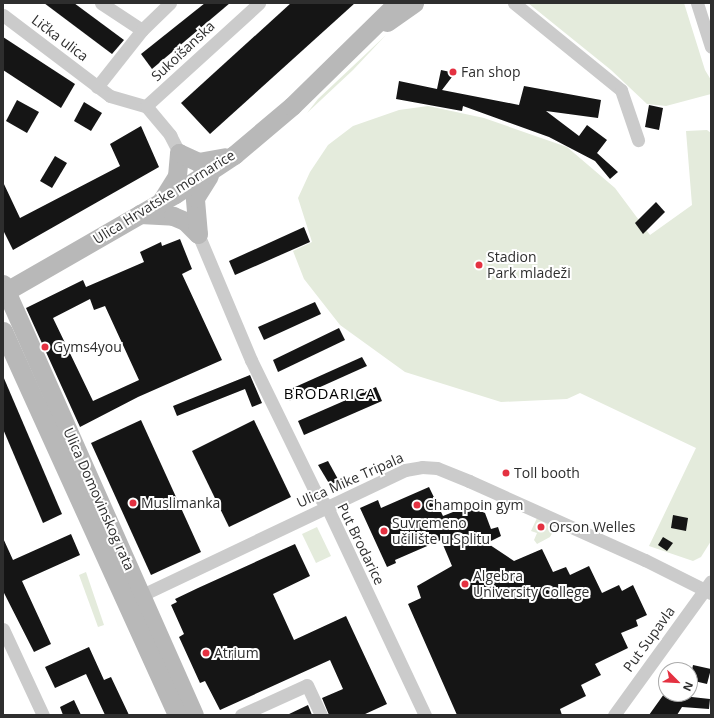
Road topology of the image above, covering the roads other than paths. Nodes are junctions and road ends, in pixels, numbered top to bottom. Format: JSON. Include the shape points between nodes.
{"nodes":[{"id":1,"x":100,"y":3,"type":"edge"},
{"id":2,"x":170,"y":3,"type":"edge"},
{"id":3,"x":259,"y":3,"type":"edge"},
{"id":4,"x":397,"y":3,"type":"edge"},
{"id":5,"x":414,"y":3,"type":"edge"},
{"id":6,"x":514,"y":3,"type":"edge"},
{"id":7,"x":697,"y":3,"type":"edge"},
{"id":8,"x":3,"y":15,"type":"edge"},
{"id":9,"x":142,"y":30,"type":"junction"},
{"id":10,"x":369,"y":33,"type":"junction"},
{"id":11,"x":711,"y":47,"type":"edge"},
{"id":12,"x":97,"y":87,"type":"junction"},
{"id":13,"x":146,"y":106,"type":"junction"},
{"id":14,"x":638,"y":140,"type":"dead end"},
{"id":15,"x":179,"y":153,"type":"junction"},
{"id":16,"x":234,"y":155,"type":"junction"},
{"id":17,"x":215,"y":168,"type":"junction"},
{"id":18,"x":161,"y":202,"type":"junction"},
{"id":19,"x":140,"y":214,"type":"junction"},
{"id":20,"x":198,"y":234,"type":"junction"},
{"id":21,"x":4,"y":289,"type":"edge"},
{"id":22,"x":3,"y":331,"type":"edge"},
{"id":23,"x":327,"y":507,"type":"junction"},
{"id":24,"x":709,"y":588,"type":"edge"},
{"id":25,"x":142,"y":595,"type":"junction"},
{"id":26,"x":3,"y":630,"type":"edge"},
{"id":27,"x":43,"y":715,"type":"edge"},
{"id":28,"x":177,"y":715,"type":"edge"},
{"id":29,"x":194,"y":715,"type":"edge"},
{"id":30,"x":241,"y":715,"type":"edge"},
{"id":31,"x":321,"y":715,"type":"edge"},
{"id":32,"x":425,"y":715,"type":"edge"},
{"id":33,"x":614,"y":715,"type":"edge"}],
"edges":[{"from":1,"to":9,"type":"street"},
{"from":2,"to":9,"type":"street"},
{"from":3,"to":13,"type":"street","name":"Sukoišanska"},
{"from":4,"to":10,"type":"main road","name":"Ulica Hrvatske mornarice"},
{"from":5,"to":10,"type":"main road"},
{"from":6,"to":14,"type":"street","via":[[620,90]]},
{"from":7,"to":11,"type":"street"},
{"from":8,"to":12,"type":"street","name":"Lička ulica"},
{"from":9,"to":12,"type":"street"},
{"from":10,"to":16,"type":"main road","name":"Ulica Hrvatske mornarice","via":[[282,115]]},
{"from":12,"to":13,"type":"street","name":"Lička ulica","via":[[110,96]]},
{"from":13,"to":15,"type":"street","via":[[170,135]]},
{"from":15,"to":16,"type":"main road","via":[[198,162]]},
{"from":15,"to":18,"type":"main road","via":[[177,176]]},
{"from":16,"to":17,"type":"main road","name":"Ulica Hrvatske mornarice"},
{"from":17,"to":18,"type":"main road","name":"Ulica Hrvatske mornarice"},
{"from":17,"to":20,"type":"main road","via":[[195,198]]},
{"from":18,"to":19,"type":"main road","name":"Ulica Hrvatske mornarice"},
{"from":19,"to":20,"type":"main road","via":[[181,218]]},
{"from":19,"to":21,"type":"main road","name":"Ulica Hrvatske mornarice"},
{"from":20,"to":23,"type":"street","name":"Put Brodarice","via":[[251,360],[315,491]]},
{"from":21,"to":25,"type":"main road","name":"Ulica Domovinskog rata"},
{"from":22,"to":28,"type":"main road","name":"Ulica Domovinskog rata"},
{"from":23,"to":24,"type":"street","name":"Ulica Mike Tripala","via":[[405,470],[437,468]]},
{"from":23,"to":25,"type":"street","name":"Ulica Mike Tripala"},
{"from":23,"to":32,"type":"street","name":"Put Brodarice"},
{"from":24,"to":33,"type":"street","name":"Put Supavla"},
{"from":25,"to":29,"type":"main road","name":"Ulica Domovinskog rata"},
{"from":26,"to":27,"type":"street"},
{"from":30,"to":31,"type":"street","via":[[307,685]]}]}
